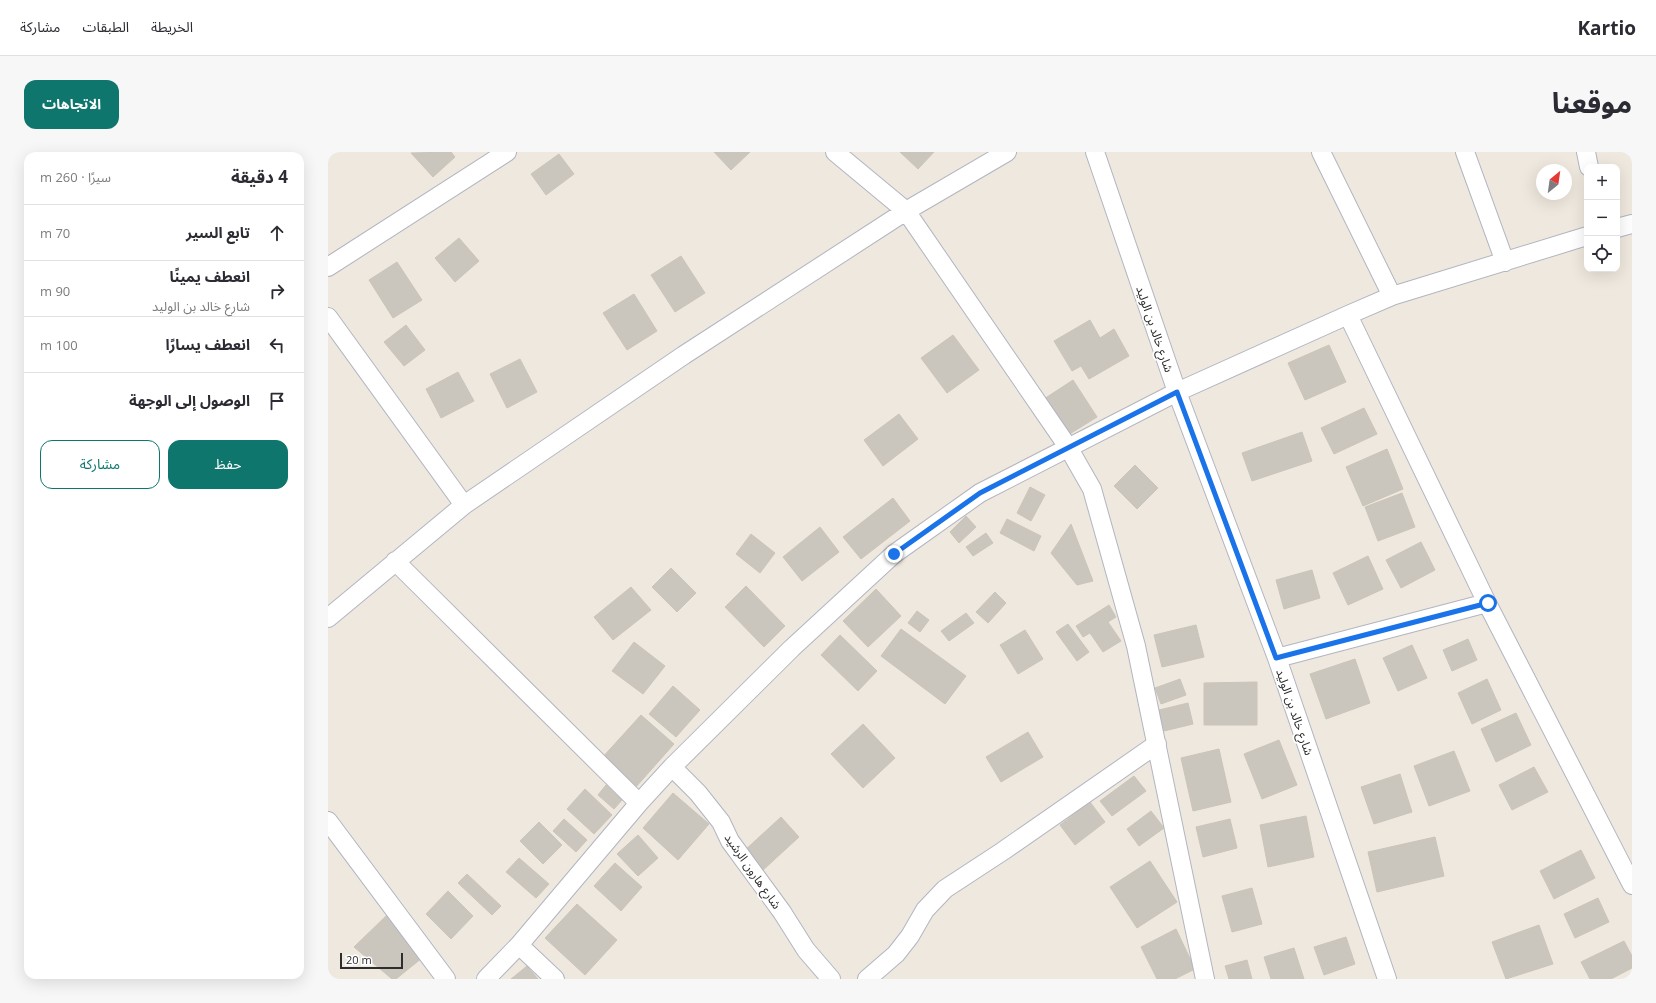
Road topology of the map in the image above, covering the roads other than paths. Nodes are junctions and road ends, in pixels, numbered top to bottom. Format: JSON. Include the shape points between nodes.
{"nodes":[{"id":1,"x":507,"y":152,"type":"edge"},
{"id":2,"x":835,"y":152,"type":"edge"},
{"id":3,"x":1007,"y":152,"type":"edge"},
{"id":4,"x":1095,"y":152,"type":"edge"},
{"id":5,"x":1321,"y":152,"type":"edge"},
{"id":6,"x":1466,"y":152,"type":"edge"},
{"id":7,"x":1586,"y":152,"type":"edge"},
{"id":8,"x":1588,"y":164,"type":"edge"},
{"id":9,"x":906,"y":211,"type":"junction"},
{"id":10,"x":1632,"y":224,"type":"edge"},
{"id":11,"x":1620,"y":227,"type":"edge"},
{"id":12,"x":1584,"y":237,"type":"edge"},
{"id":13,"x":1505,"y":262,"type":"junction"},
{"id":14,"x":328,"y":267,"type":"edge"},
{"id":15,"x":1392,"y":296,"type":"junction"},
{"id":16,"x":1348,"y":315,"type":"junction"},
{"id":17,"x":328,"y":317,"type":"edge"},
{"id":18,"x":1177,"y":392,"type":"junction"},
{"id":19,"x":1068,"y":447,"type":"junction"},
{"id":20,"x":464,"y":505,"type":"junction"},
{"id":21,"x":395,"y":561,"type":"junction"},
{"id":22,"x":1488,"y":603,"type":"junction"},
{"id":23,"x":328,"y":618,"type":"edge"},
{"id":24,"x":1276,"y":658,"type":"junction"},
{"id":25,"x":1157,"y":744,"type":"junction"},
{"id":26,"x":672,"y":767,"type":"junction"},
{"id":27,"x":639,"y":803,"type":"junction"},
{"id":28,"x":328,"y":821,"type":"edge"},
{"id":29,"x":1632,"y":886,"type":"edge"},
{"id":30,"x":519,"y":945,"type":"junction"},
{"id":31,"x":446,"y":979,"type":"edge"},
{"id":32,"x":486,"y":979,"type":"edge"},
{"id":33,"x":555,"y":979,"type":"edge"},
{"id":34,"x":831,"y":979,"type":"edge"},
{"id":35,"x":867,"y":979,"type":"edge"},
{"id":36,"x":1205,"y":979,"type":"edge"},
{"id":37,"x":1387,"y":979,"type":"edge"}],
"edges":[{"from":1,"to":14,"type":"street"},
{"from":2,"to":9,"type":"street"},
{"from":3,"to":9,"type":"street"},
{"from":4,"to":18,"type":"street","name":"شارع خالد بن الوليد"},
{"from":5,"to":15,"type":"street"},
{"from":6,"to":13,"type":"street"},
{"from":7,"to":8,"type":"street"},
{"from":9,"to":19,"type":"street"},
{"from":9,"to":20,"type":"street","via":[[684,355]]},
{"from":10,"to":11,"type":"street"},
{"from":12,"to":13,"type":"street"},
{"from":13,"to":15,"type":"street"},
{"from":15,"to":16,"type":"street"},
{"from":16,"to":18,"type":"street"},
{"from":16,"to":22,"type":"street"},
{"from":17,"to":20,"type":"street"},
{"from":18,"to":19,"type":"street"},
{"from":18,"to":24,"type":"street","name":"شارع خالد بن الوليد"},
{"from":19,"to":25,"type":"street","via":[[1092,489],[1136,646]]},
{"from":19,"to":26,"type":"street","via":[[980,493],[894,554],[792,648]]},
{"from":20,"to":21,"type":"street"},
{"from":21,"to":23,"type":"street"},
{"from":21,"to":27,"type":"street"},
{"from":22,"to":24,"type":"street"},
{"from":22,"to":29,"type":"street"},
{"from":24,"to":37,"type":"street","name":"شارع خالد بن الوليد"},
{"from":25,"to":35,"type":"street","via":[[945,889],[925,910],[896,954]]},
{"from":25,"to":36,"type":"street"},
{"from":26,"to":27,"type":"street"},
{"from":26,"to":34,"type":"street","name":"شارع هارون الرشيد","via":[[698,793],[721,822],[730,841],[782,912],[806,950]]},
{"from":27,"to":30,"type":"street"},
{"from":28,"to":31,"type":"street"},
{"from":30,"to":32,"type":"street"},
{"from":30,"to":33,"type":"street"}]}
